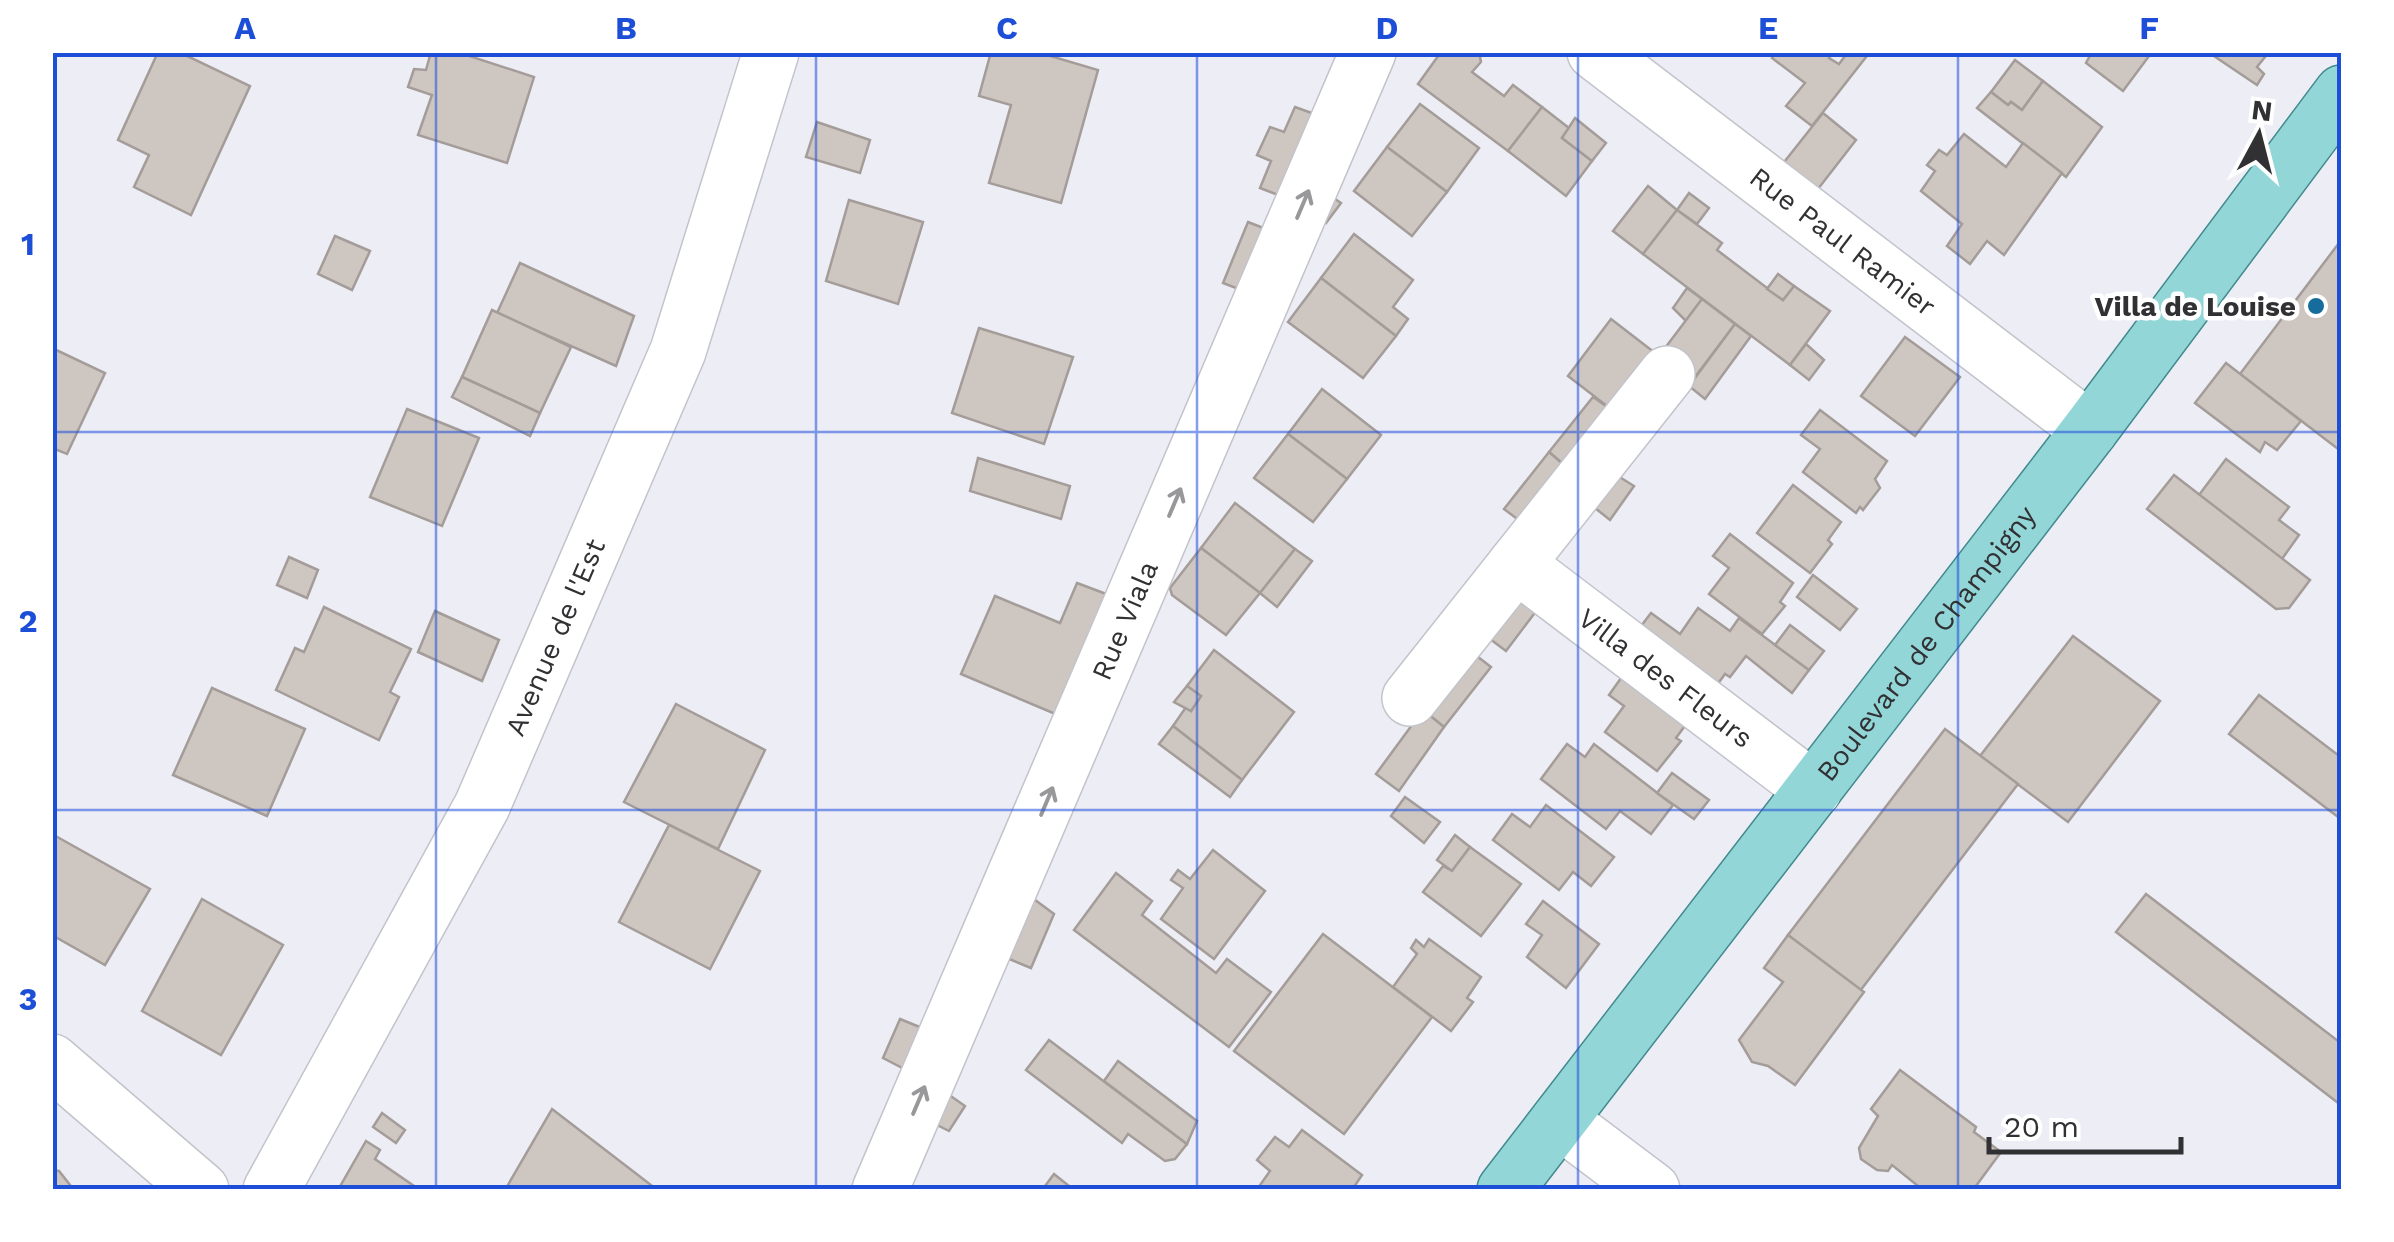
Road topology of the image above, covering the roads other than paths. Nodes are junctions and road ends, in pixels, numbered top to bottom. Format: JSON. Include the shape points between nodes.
{"nodes":[{"id":1,"x":771,"y":52,"type":"edge"},
{"id":2,"x":1368,"y":52,"type":"edge"},
{"id":3,"x":1595,"y":52,"type":"edge"},
{"id":4,"x":2342,"y":93,"type":"edge"},
{"id":5,"x":1667,"y":374,"type":"dead end"},
{"id":6,"x":2090,"y":430,"type":"junction"},
{"id":7,"x":1516,"y":564,"type":"junction"},
{"id":8,"x":1410,"y":698,"type":"dead end"},
{"id":9,"x":1814,"y":790,"type":"junction"},
{"id":10,"x":52,"y":1062,"type":"edge"},
{"id":11,"x":1559,"y":1120,"type":"junction"},
{"id":12,"x":201,"y":1190,"type":"edge"},
{"id":13,"x":272,"y":1190,"type":"edge"},
{"id":14,"x":880,"y":1190,"type":"edge"},
{"id":15,"x":1505,"y":1190,"type":"edge"},
{"id":16,"x":1652,"y":1190,"type":"edge"}],
"edges":[{"from":1,"to":13,"type":"street","name":"Avenue de l'Est","via":[[678,351],[482,806]]},
{"from":14,"to":2,"type":"street","name":"Rue Viala","one_way":true},
{"from":3,"to":6,"type":"street","name":"Rue Paul Ramier"},
{"from":4,"to":6,"type":"main road","name":"Boulevard de Champigny"},
{"from":5,"to":7,"type":"street"},
{"from":6,"to":9,"type":"main road","name":"Boulevard de Champigny"},
{"from":7,"to":8,"type":"street"},
{"from":7,"to":9,"type":"street","name":"Villa des Fleurs"},
{"from":9,"to":11,"type":"main road","name":"Boulevard de Champigny"},
{"from":10,"to":12,"type":"street"},
{"from":11,"to":15,"type":"main road","name":"Boulevard de Champigny"},
{"from":11,"to":16,"type":"street"}]}
